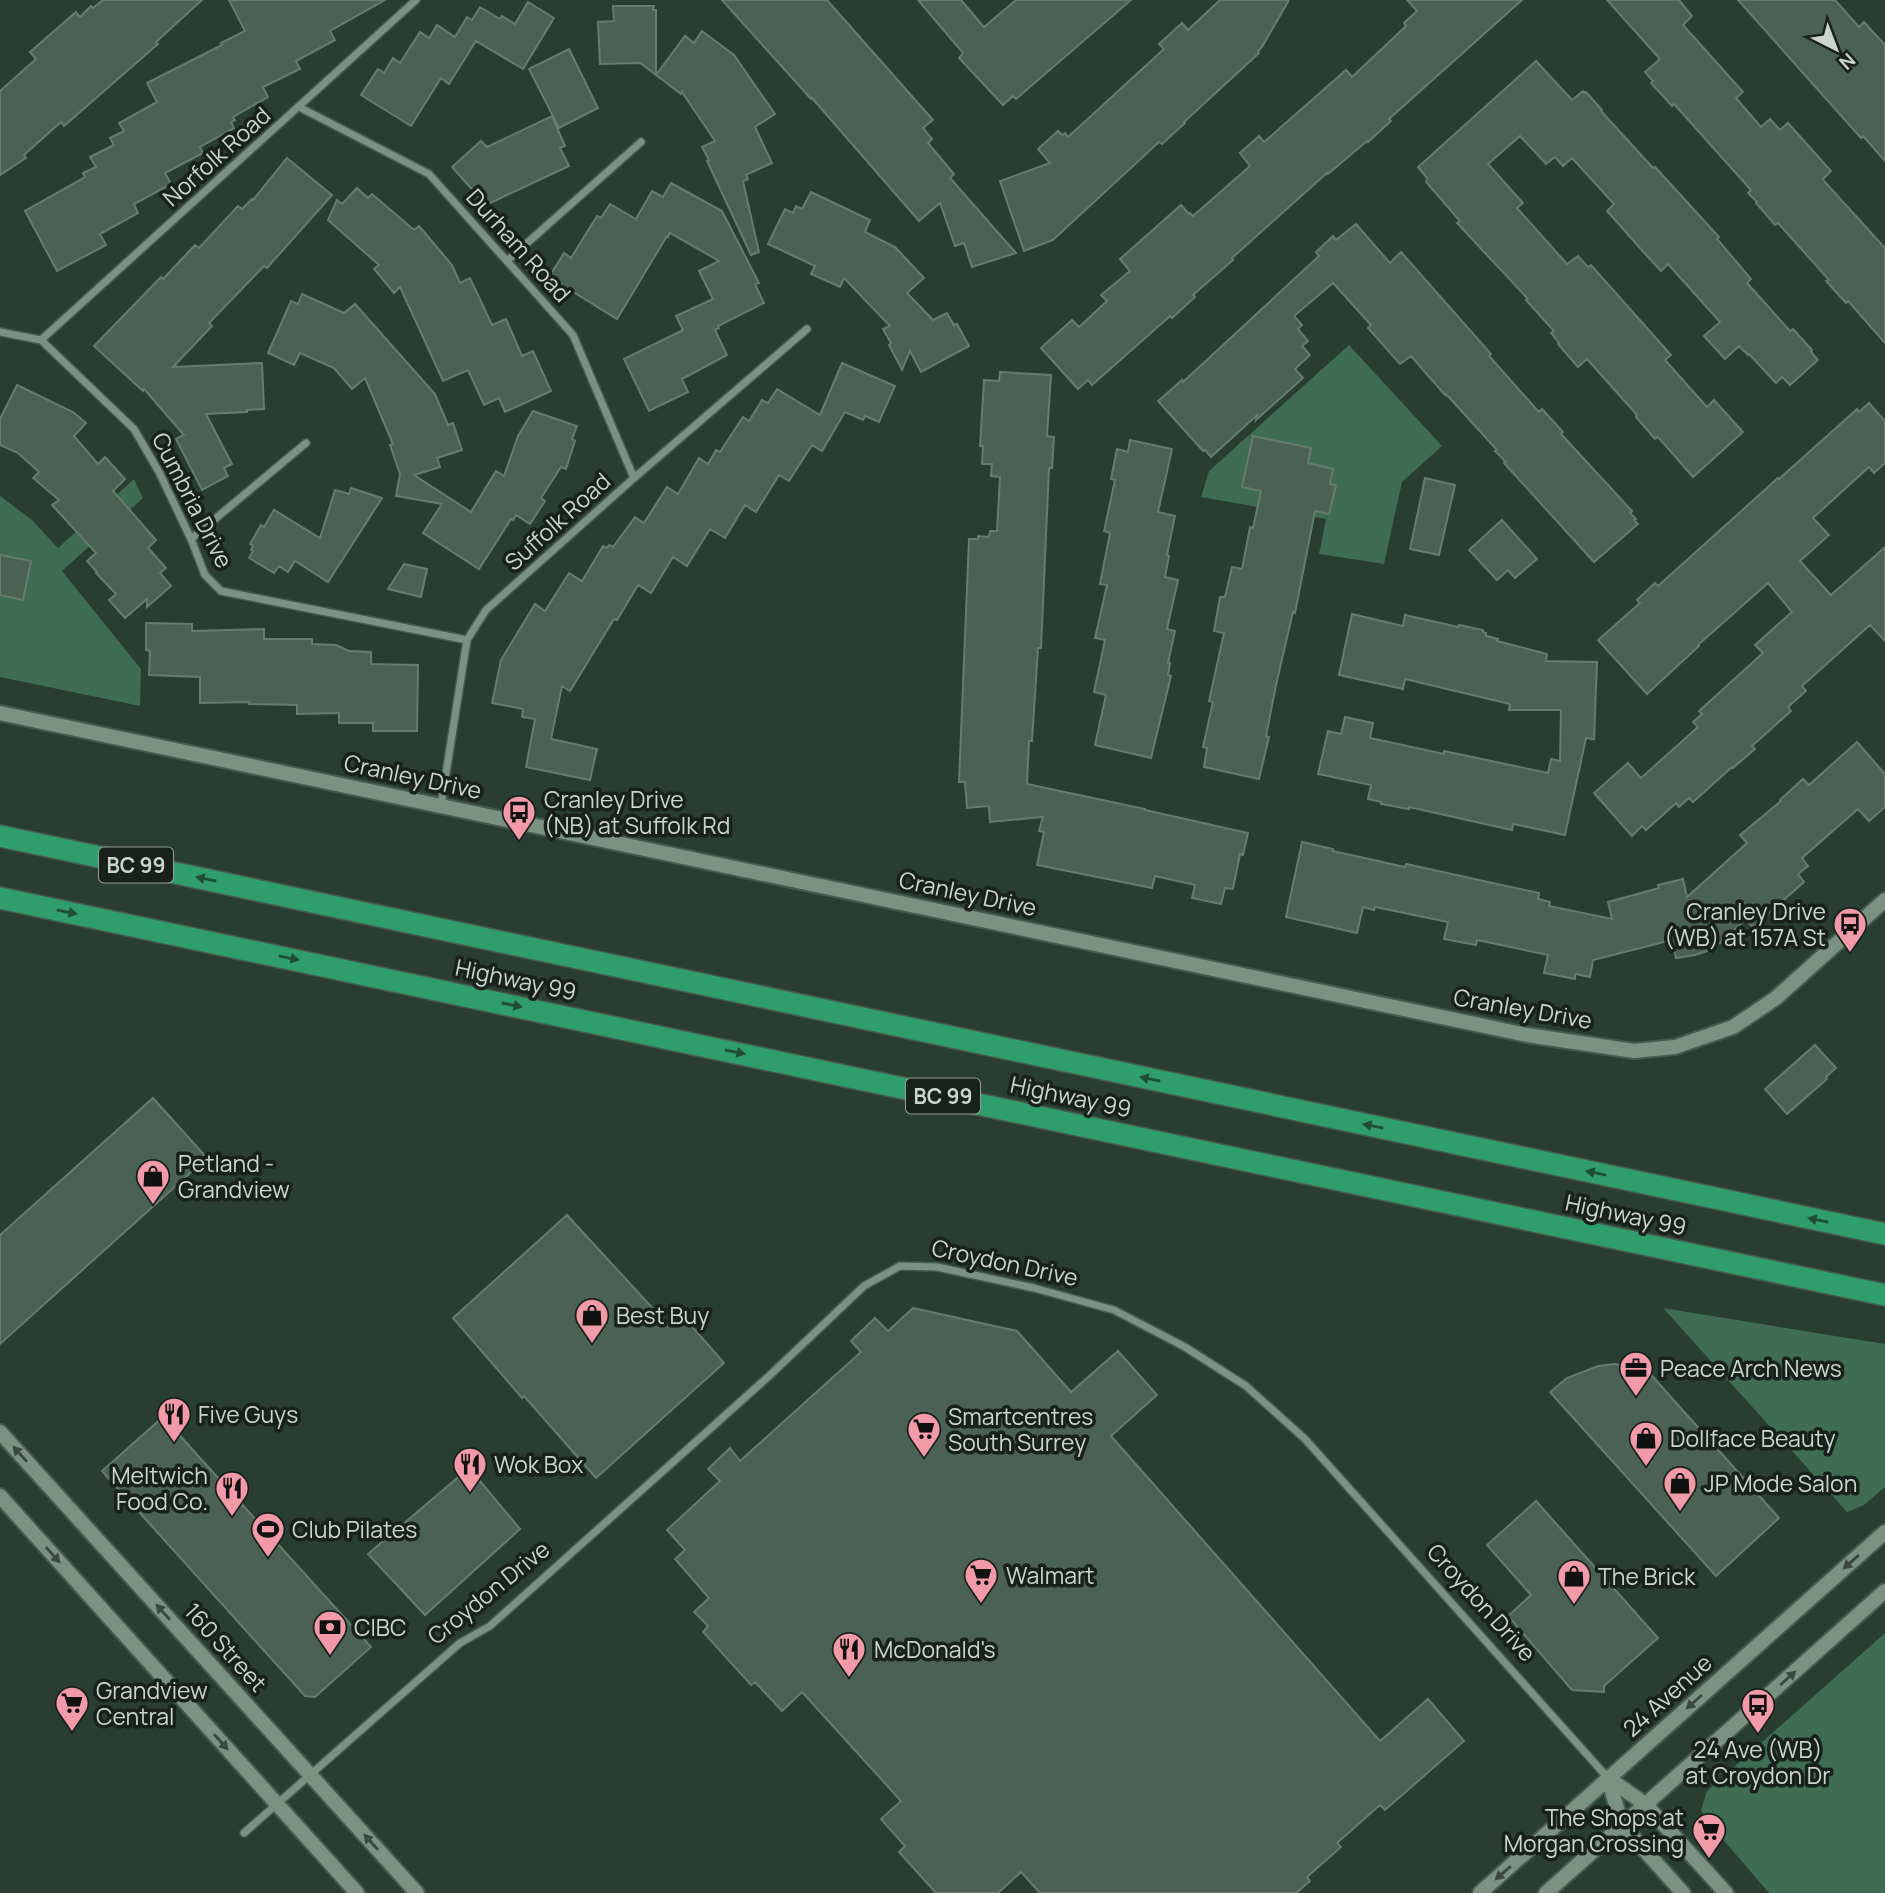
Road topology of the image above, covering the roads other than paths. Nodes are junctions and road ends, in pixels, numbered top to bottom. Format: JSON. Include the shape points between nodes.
{"nodes":[{"id":1,"x":416,"y":0,"type":"edge"},
{"id":2,"x":299,"y":107,"type":"junction"},
{"id":3,"x":641,"y":142,"type":"dead end"},
{"id":4,"x":508,"y":260,"type":"junction"},
{"id":5,"x":807,"y":328,"type":"dead end"},
{"id":6,"x":0,"y":332,"type":"edge"},
{"id":7,"x":41,"y":340,"type":"junction"},
{"id":8,"x":306,"y":443,"type":"dead end"},
{"id":9,"x":634,"y":478,"type":"junction"},
{"id":10,"x":191,"y":539,"type":"junction"},
{"id":11,"x":467,"y":640,"type":"junction"},
{"id":12,"x":0,"y":713,"type":"edge"},
{"id":13,"x":441,"y":805,"type":"junction"},
{"id":14,"x":0,"y":836,"type":"edge"},
{"id":15,"x":0,"y":898,"type":"edge"},
{"id":16,"x":1885,"y":900,"type":"edge"},
{"id":17,"x":1885,"y":1234,"type":"edge"},
{"id":18,"x":1885,"y":1295,"type":"edge"},
{"id":19,"x":0,"y":1432,"type":"edge"},
{"id":20,"x":0,"y":1496,"type":"edge"},
{"id":21,"x":1885,"y":1532,"type":"edge"},
{"id":22,"x":1885,"y":1591,"type":"edge"},
{"id":23,"x":310,"y":1775,"type":"junction"},
{"id":24,"x":1608,"y":1778,"type":"junction"},
{"id":25,"x":277,"y":1804,"type":"junction"},
{"id":26,"x":1645,"y":1804,"type":"junction"},
{"id":27,"x":1622,"y":1825,"type":"junction"},
{"id":28,"x":244,"y":1833,"type":"dead end"},
{"id":29,"x":357,"y":1893,"type":"edge"},
{"id":30,"x":417,"y":1893,"type":"edge"},
{"id":31,"x":1480,"y":1893,"type":"edge"},
{"id":32,"x":1545,"y":1893,"type":"edge"},
{"id":33,"x":1683,"y":1893,"type":"edge"},
{"id":34,"x":1726,"y":1893,"type":"edge"}],
"edges":[{"from":1,"to":2,"type":"street","name":"Norfolk Road"},
{"from":2,"to":4,"type":"street","name":"Durham Road","via":[[429,173]]},
{"from":2,"to":7,"type":"street","name":"Norfolk Road"},
{"from":3,"to":4,"type":"street"},
{"from":4,"to":9,"type":"street","name":"Durham Road","via":[[573,335]]},
{"from":5,"to":9,"type":"street","name":"Suffolk Road"},
{"from":6,"to":7,"type":"street"},
{"from":7,"to":10,"type":"street","name":"Cumbria Drive","via":[[134,429]]},
{"from":8,"to":10,"type":"street"},
{"from":9,"to":11,"type":"street","name":"Suffolk Road","via":[[486,610]]},
{"from":10,"to":11,"type":"street","name":"Cumbria Drive","via":[[205,575],[221,591]]},
{"from":11,"to":13,"type":"street","name":"Suffolk Road"},
{"from":12,"to":13,"type":"street","name":"Cranley Drive"},
{"from":13,"to":16,"type":"street","name":"Cranley Drive","via":[[1527,1035],[1634,1051],[1675,1047],[1733,1027],[1776,998]]},
{"from":17,"to":14,"type":"highway","name":"Highway 99","number":"BC 99","one_way":true},
{"from":15,"to":18,"type":"highway","name":"Highway 99","number":"BC 99","one_way":true},
{"from":23,"to":19,"type":"street","name":"160 Street","one_way":true},
{"from":20,"to":25,"type":"street","one_way":true},
{"from":21,"to":24,"type":"street","name":"24 Avenue","one_way":true},
{"from":26,"to":22,"type":"street","one_way":true},
{"from":23,"to":24,"type":"street","name":"Croydon Drive","via":[[460,1643],[501,1617],[864,1286],[900,1266],[961,1272],[1114,1310],[1185,1347],[1246,1387],[1305,1438]]},
{"from":23,"to":25,"type":"street","name":"Croydon Drive"},
{"from":30,"to":23,"type":"street","name":"160 Street","one_way":true},
{"from":24,"to":26,"type":"street","name":"Croydon Drive"},
{"from":24,"to":27,"type":"street","name":"Croydon Drive"},
{"from":24,"to":31,"type":"street","name":"24 Avenue","one_way":true},
{"from":25,"to":28,"type":"street","name":"Croydon Drive"},
{"from":25,"to":29,"type":"street"},
{"from":26,"to":27,"type":"street"},
{"from":26,"to":34,"type":"street","name":"Croydon Drive"},
{"from":27,"to":32,"type":"street"},
{"from":27,"to":33,"type":"street","name":"Croydon Drive"}]}
